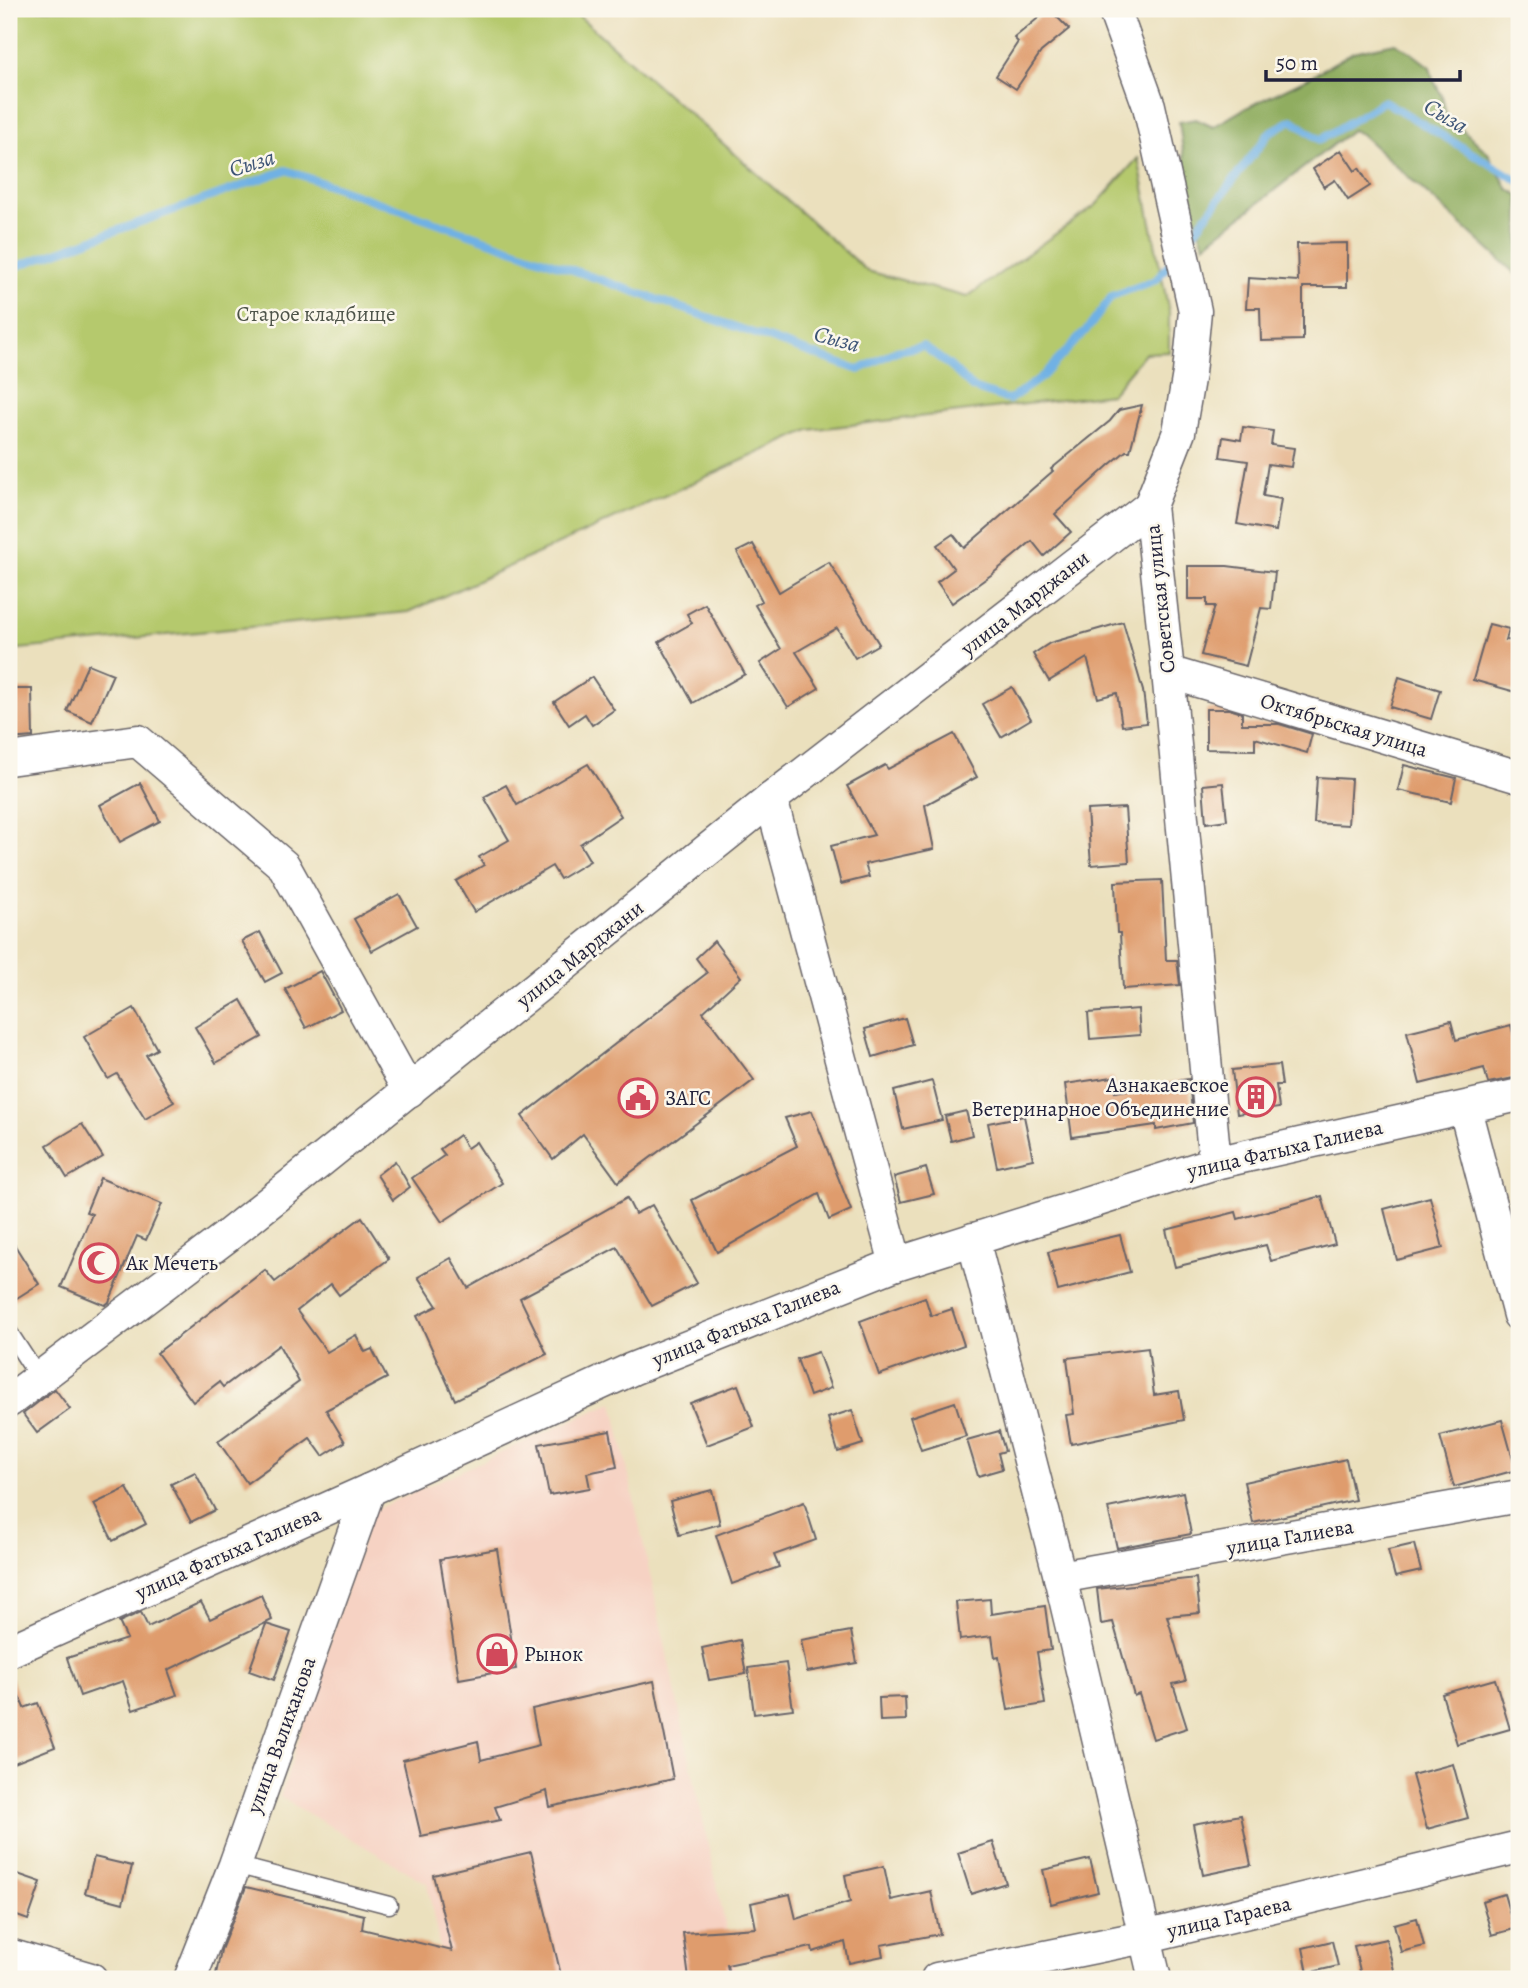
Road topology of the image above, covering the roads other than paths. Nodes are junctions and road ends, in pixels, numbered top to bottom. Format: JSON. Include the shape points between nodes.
{"nodes":[{"id":1,"x":1114,"y":9,"type":"edge"},
{"id":2,"x":1150,"y":506,"type":"junction"},
{"id":3,"x":1168,"y":672,"type":"junction"},
{"id":4,"x":9,"y":759,"type":"edge"},
{"id":5,"x":1519,"y":777,"type":"edge"},
{"id":6,"x":771,"y":799,"type":"junction"},
{"id":7,"x":409,"y":1091,"type":"junction"},
{"id":8,"x":1519,"y":1095,"type":"edge"},
{"id":9,"x":1465,"y":1108,"type":"junction"},
{"id":10,"x":1215,"y":1163,"type":"junction"},
{"id":11,"x":974,"y":1239,"type":"junction"},
{"id":12,"x":896,"y":1264,"type":"junction"},
{"id":13,"x":1519,"y":1315,"type":"edge"},
{"id":14,"x":9,"y":1332,"type":"edge"},
{"id":15,"x":39,"y":1378,"type":"junction"},
{"id":16,"x":9,"y":1401,"type":"edge"},
{"id":17,"x":369,"y":1490,"type":"junction"},
{"id":18,"x":1519,"y":1496,"type":"edge"},
{"id":19,"x":1060,"y":1577,"type":"junction"},
{"id":20,"x":9,"y":1651,"type":"edge"},
{"id":21,"x":1519,"y":1847,"type":"edge"},
{"id":22,"x":235,"y":1865,"type":"junction"},
{"id":23,"x":389,"y":1905,"type":"dead end"},
{"id":24,"x":1144,"y":1937,"type":"junction"},
{"id":25,"x":9,"y":1955,"type":"edge"},
{"id":26,"x":91,"y":1979,"type":"edge"},
{"id":27,"x":190,"y":1979,"type":"edge"},
{"id":28,"x":937,"y":1979,"type":"edge"},
{"id":29,"x":1154,"y":1979,"type":"edge"}],
"edges":[{"from":1,"to":2,"type":"street","name":"Советская улица","via":[[1149,106],[1195,310],[1178,432]]},
{"from":2,"to":3,"type":"street","name":"Советская улица"},
{"from":2,"to":6,"type":"street","name":"улица Марджани"},
{"from":3,"to":5,"type":"street","name":"Октябрьская улица"},
{"from":3,"to":10,"type":"street","name":"Советская улица"},
{"from":4,"to":7,"type":"street","via":[[138,741],[284,866]]},
{"from":6,"to":7,"type":"street","name":"улица Марджани"},
{"from":6,"to":12,"type":"street"},
{"from":7,"to":15,"type":"street","name":"улица Марджани"},
{"from":8,"to":9,"type":"street","name":"улица Фатыха Галиева"},
{"from":9,"to":10,"type":"street","name":"улица Фатыха Галиева"},
{"from":9,"to":13,"type":"street"},
{"from":10,"to":11,"type":"street","name":"улица Фатыха Галиева"},
{"from":11,"to":12,"type":"street","name":"улица Фатыха Галиева"},
{"from":11,"to":19,"type":"street"},
{"from":12,"to":17,"type":"street","name":"улица Фатыха Галиева","via":[[632,1369]]},
{"from":14,"to":15,"type":"lane"},
{"from":15,"to":16,"type":"street","name":"улица Марджани"},
{"from":17,"to":20,"type":"street","name":"улица Фатыха Галиева"},
{"from":17,"to":22,"type":"street","name":"улица Валиханова"},
{"from":18,"to":19,"type":"street","name":"улица Галиева"},
{"from":19,"to":24,"type":"street"},
{"from":21,"to":24,"type":"street","name":"улица Гараева"},
{"from":22,"to":23,"type":"lane"},
{"from":22,"to":27,"type":"street","name":"улица Валиханова"},
{"from":24,"to":28,"type":"street","name":"улица Гараева"},
{"from":24,"to":29,"type":"street"},
{"from":25,"to":26,"type":"street"}]}
